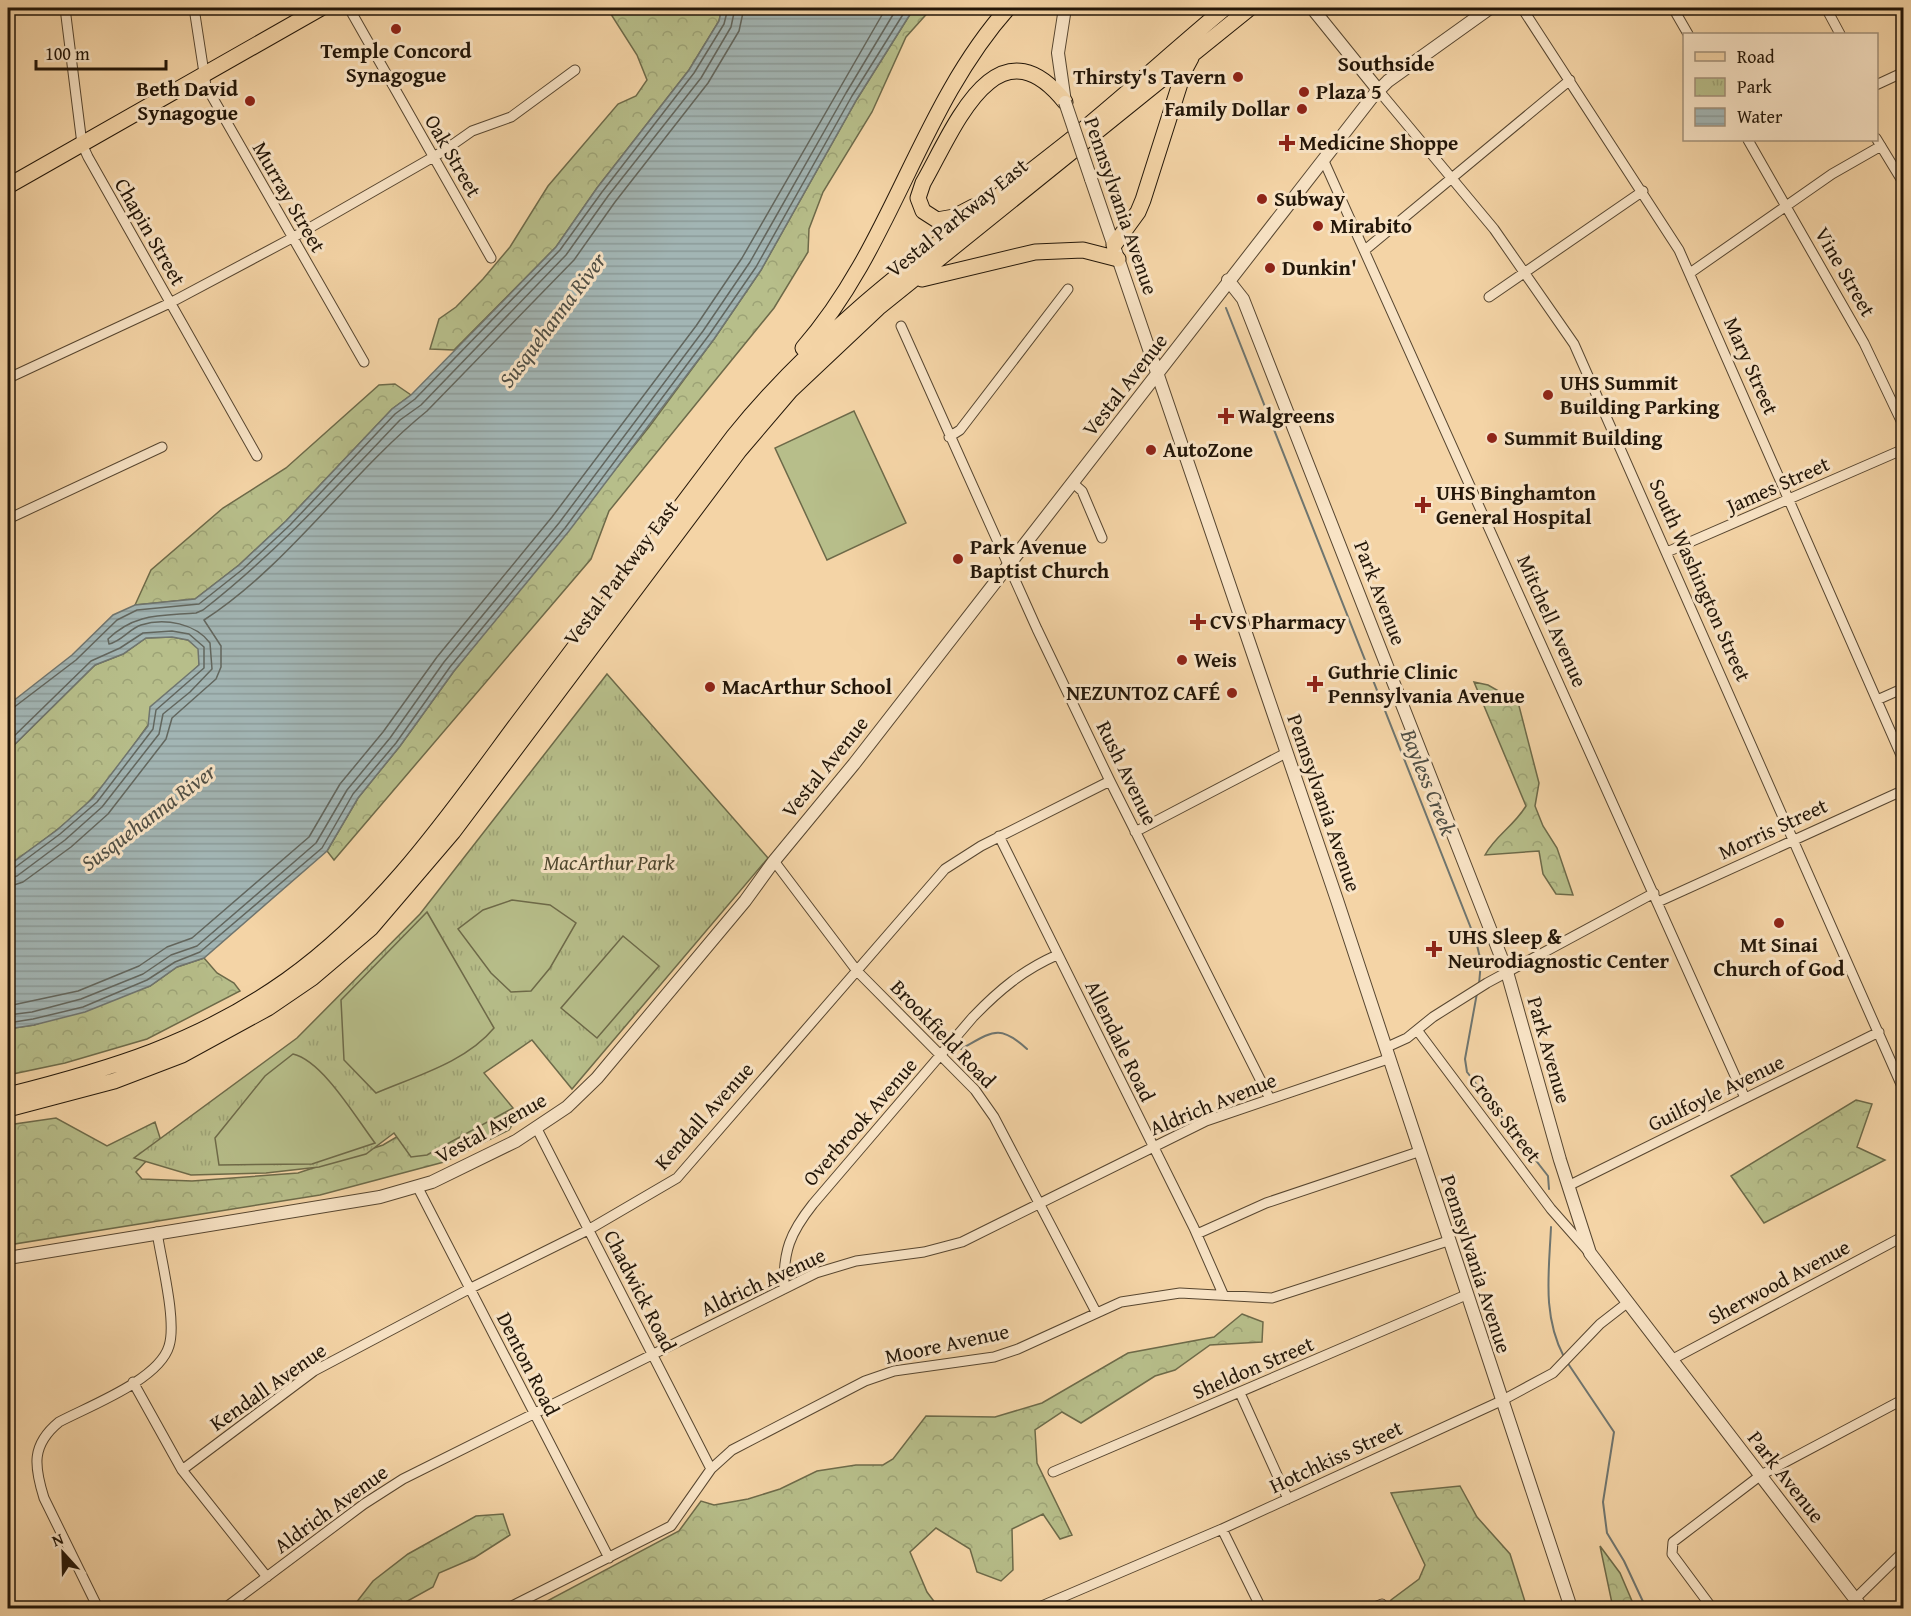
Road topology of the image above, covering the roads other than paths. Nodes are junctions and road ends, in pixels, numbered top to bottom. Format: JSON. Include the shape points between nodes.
{"nodes":[{"id":1,"x":65,"y":8,"type":"edge"},
{"id":2,"x":194,"y":8,"type":"edge"},
{"id":3,"x":321,"y":8,"type":"edge"},
{"id":4,"x":349,"y":8,"type":"edge"},
{"id":5,"x":1008,"y":8,"type":"edge"},
{"id":6,"x":1065,"y":8,"type":"edge"},
{"id":7,"x":1225,"y":8,"type":"edge"},
{"id":8,"x":1250,"y":8,"type":"edge"},
{"id":9,"x":1312,"y":8,"type":"edge"},
{"id":10,"x":1490,"y":8,"type":"edge"},
{"id":11,"x":1522,"y":8,"type":"edge"},
{"id":12,"x":1673,"y":8,"type":"edge"},
{"id":13,"x":1826,"y":8,"type":"edge"},
{"id":14,"x":1687,"y":33,"type":"edge"},
{"id":15,"x":1839,"y":33,"type":"edge"},
{"id":16,"x":1195,"y":52,"type":"junction"},
{"id":17,"x":575,"y":70,"type":"dead end"},
{"id":18,"x":1904,"y":72,"type":"edge"},
{"id":19,"x":203,"y":75,"type":"junction"},
{"id":20,"x":1570,"y":80,"type":"junction"},
{"id":21,"x":1878,"y":84,"type":"edge"},
{"id":22,"x":1379,"y":91,"type":"junction"},
{"id":23,"x":1065,"y":102,"type":"junction"},
{"id":24,"x":1749,"y":141,"type":"edge"},
{"id":25,"x":1879,"y":142,"type":"edge"},
{"id":26,"x":82,"y":144,"type":"junction"},
{"id":27,"x":432,"y":156,"type":"junction"},
{"id":28,"x":1323,"y":159,"type":"junction"},
{"id":29,"x":1018,"y":178,"type":"junction"},
{"id":30,"x":1452,"y":179,"type":"junction"},
{"id":31,"x":10,"y":180,"type":"edge"},
{"id":32,"x":1904,"y":184,"type":"edge"},
{"id":33,"x":1643,"y":191,"type":"junction"},
{"id":34,"x":1786,"y":206,"type":"junction"},
{"id":35,"x":292,"y":238,"type":"junction"},
{"id":36,"x":1365,"y":250,"type":"junction"},
{"id":37,"x":1116,"y":252,"type":"junction"},
{"id":38,"x":491,"y":258,"type":"dead end"},
{"id":39,"x":1525,"y":271,"type":"junction"},
{"id":40,"x":1690,"y":273,"type":"junction"},
{"id":41,"x":1228,"y":280,"type":"junction"},
{"id":42,"x":1068,"y":289,"type":"dead end"},
{"id":43,"x":893,"y":297,"type":"junction"},
{"id":44,"x":1489,"y":297,"type":"dead end"},
{"id":45,"x":170,"y":303,"type":"junction"},
{"id":46,"x":901,"y":326,"type":"dead end"},
{"id":47,"x":364,"y":362,"type":"dead end"},
{"id":48,"x":1159,"y":372,"type":"junction"},
{"id":49,"x":13,"y":376,"type":"dead end"},
{"id":50,"x":769,"y":395,"type":"junction"},
{"id":51,"x":1904,"y":427,"type":"edge"},
{"id":52,"x":950,"y":437,"type":"junction"},
{"id":53,"x":162,"y":447,"type":"dead end"},
{"id":54,"x":1904,"y":449,"type":"edge"},
{"id":55,"x":257,"y":456,"type":"dead end"},
{"id":56,"x":1073,"y":483,"type":"junction"},
{"id":57,"x":1790,"y":499,"type":"junction"},
{"id":58,"x":8,"y":519,"type":"edge"},
{"id":59,"x":1102,"y":538,"type":"dead end"},
{"id":60,"x":1667,"y":552,"type":"junction"},
{"id":61,"x":1009,"y":566,"type":"junction"},
{"id":62,"x":1904,"y":688,"type":"edge"},
{"id":63,"x":1877,"y":700,"type":"junction"},
{"id":64,"x":1287,"y":753,"type":"junction"},
{"id":65,"x":1904,"y":762,"type":"edge"},
{"id":66,"x":1110,"y":781,"type":"junction"},
{"id":67,"x":1904,"y":790,"type":"edge"},
{"id":68,"x":1136,"y":832,"type":"junction"},
{"id":69,"x":999,"y":836,"type":"junction"},
{"id":70,"x":1794,"y":840,"type":"junction"},
{"id":71,"x":774,"y":861,"type":"junction"},
{"id":72,"x":1656,"y":897,"type":"junction"},
{"id":73,"x":1057,"y":955,"type":"junction"},
{"id":74,"x":857,"y":970,"type":"junction"},
{"id":75,"x":1507,"y":972,"type":"junction"},
{"id":76,"x":1417,"y":1030,"type":"junction"},
{"id":77,"x":1879,"y":1032,"type":"junction"},
{"id":78,"x":1387,"y":1054,"type":"junction"},
{"id":79,"x":942,"y":1055,"type":"junction"},
{"id":80,"x":1904,"y":1091,"type":"edge"},
{"id":81,"x":8,"y":1095,"type":"edge"},
{"id":82,"x":1745,"y":1098,"type":"junction"},
{"id":83,"x":1270,"y":1099,"type":"junction"},
{"id":84,"x":8,"y":1109,"type":"edge"},
{"id":85,"x":537,"y":1129,"type":"junction"},
{"id":86,"x":1152,"y":1147,"type":"junction"},
{"id":87,"x":1418,"y":1152,"type":"junction"},
{"id":88,"x":417,"y":1186,"type":"junction"},
{"id":89,"x":1569,"y":1186,"type":"junction"},
{"id":90,"x":1041,"y":1203,"type":"junction"},
{"id":91,"x":588,"y":1230,"type":"junction"},
{"id":92,"x":157,"y":1232,"type":"junction"},
{"id":93,"x":1197,"y":1234,"type":"junction"},
{"id":94,"x":1904,"y":1236,"type":"edge"},
{"id":95,"x":1448,"y":1241,"type":"junction"},
{"id":96,"x":1590,"y":1253,"type":"junction"},
{"id":97,"x":8,"y":1258,"type":"edge"},
{"id":98,"x":469,"y":1289,"type":"junction"},
{"id":99,"x":784,"y":1289,"type":"junction"},
{"id":100,"x":1223,"y":1294,"type":"junction"},
{"id":101,"x":1466,"y":1295,"type":"junction"},
{"id":102,"x":1627,"y":1302,"type":"junction"},
{"id":103,"x":1096,"y":1312,"type":"junction"},
{"id":104,"x":653,"y":1355,"type":"junction"},
{"id":105,"x":1671,"y":1360,"type":"junction"},
{"id":106,"x":134,"y":1382,"type":"junction"},
{"id":107,"x":1240,"y":1393,"type":"junction"},
{"id":108,"x":1904,"y":1399,"type":"edge"},
{"id":109,"x":1501,"y":1401,"type":"junction"},
{"id":110,"x":533,"y":1413,"type":"junction"},
{"id":111,"x":711,"y":1469,"type":"junction"},
{"id":112,"x":182,"y":1470,"type":"junction"},
{"id":113,"x":1053,"y":1472,"type":"dead end"},
{"id":114,"x":1761,"y":1476,"type":"junction"},
{"id":115,"x":1288,"y":1499,"type":"junction"},
{"id":116,"x":1221,"y":1529,"type":"junction"},
{"id":117,"x":1904,"y":1551,"type":"edge"},
{"id":118,"x":609,"y":1557,"type":"junction"},
{"id":119,"x":267,"y":1577,"type":"junction"},
{"id":120,"x":1382,"y":1604,"type":"dead end"},
{"id":121,"x":1858,"y":1604,"type":"edge"},
{"id":122,"x":98,"y":1608,"type":"edge"},
{"id":123,"x":225,"y":1608,"type":"edge"},
{"id":124,"x":508,"y":1608,"type":"edge"},
{"id":125,"x":1037,"y":1608,"type":"edge"},
{"id":126,"x":1261,"y":1608,"type":"edge"},
{"id":127,"x":1372,"y":1608,"type":"edge"},
{"id":128,"x":1571,"y":1608,"type":"edge"},
{"id":129,"x":1712,"y":1608,"type":"edge"}],
"edges":[{"from":1,"to":26,"type":"street","name":"Chapin Street"},
{"from":2,"to":19,"type":"street","name":"Murray Street"},
{"from":3,"to":19,"type":"main road"},
{"from":4,"to":27,"type":"street","name":"Oak Street"},
{"from":5,"to":50,"type":"main road","via":[[959,74],[844,295],[768,386]]},
{"from":6,"to":23,"type":"street","name":"Pennsylvania Avenue","via":[[1058,53]]},
{"from":7,"to":29,"type":"main road","name":"Vestal Parkway East","via":[[1061,147]]},
{"from":8,"to":16,"type":"main road","name":"Vestal Parkway East"},
{"from":9,"to":22,"type":"street","name":"South Washington Street"},
{"from":10,"to":22,"type":"street","name":"Vestal Avenue"},
{"from":11,"to":20,"type":"street","name":"Mary Street"},
{"from":12,"to":14,"type":"street"},
{"from":13,"to":15,"type":"street"},
{"from":16,"to":37,"type":"main road","via":[[1184,71],[1140,206]]},
{"from":16,"to":43,"type":"main road","name":"Vestal Parkway East"},
{"from":17,"to":27,"type":"street","via":[[511,117],[472,131]]},
{"from":18,"to":21,"type":"street"},
{"from":19,"to":26,"type":"main road"},
{"from":19,"to":35,"type":"street","name":"Murray Street"},
{"from":20,"to":30,"type":"street"},
{"from":20,"to":33,"type":"street","name":"Mary Street"},
{"from":22,"to":28,"type":"street","name":"Vestal Avenue"},
{"from":22,"to":30,"type":"street","name":"South Washington Street"},
{"from":23,"to":29,"type":"main road","via":[[1049,85],[1028,73],[1007,72],[984,82],[922,183],[919,204],[929,217],[946,219],[979,204]]},
{"from":23,"to":37,"type":"street","name":"Pennsylvania Avenue","bridge":true},
{"from":24,"to":34,"type":"street","name":"Vine Street"},
{"from":25,"to":32,"type":"street"},
{"from":25,"to":34,"type":"street"},
{"from":26,"to":31,"type":"main road"},
{"from":26,"to":45,"type":"street","name":"Chapin Street"},
{"from":27,"to":35,"type":"street"},
{"from":27,"to":38,"type":"street","name":"Oak Street"},
{"from":28,"to":36,"type":"street","name":"Mitchell Avenue"},
{"from":28,"to":41,"type":"street","name":"Vestal Avenue"},
{"from":29,"to":50,"type":"main road","name":"Vestal Parkway East","via":[[843,322]]},
{"from":30,"to":36,"type":"street"},
{"from":30,"to":39,"type":"street","name":"South Washington Street"},
{"from":33,"to":39,"type":"street"},
{"from":33,"to":40,"type":"street","name":"Mary Street"},
{"from":34,"to":40,"type":"street"},
{"from":34,"to":51,"type":"street","name":"Vine Street","via":[[1864,343]]},
{"from":35,"to":45,"type":"street"},
{"from":35,"to":47,"type":"street","name":"Murray Street"},
{"from":36,"to":72,"type":"street","name":"Mitchell Avenue"},
{"from":37,"to":43,"type":"main road","via":[[1035,252],[931,276]]},
{"from":37,"to":48,"type":"street","name":"Pennsylvania Avenue"},
{"from":39,"to":44,"type":"street"},
{"from":39,"to":60,"type":"street","name":"South Washington Street","via":[[1574,344]]},
{"from":40,"to":57,"type":"street","name":"Mary Street"},
{"from":41,"to":48,"type":"street","name":"Vestal Avenue"},
{"from":41,"to":75,"type":"street","name":"Park Avenue","via":[[1238,289],[1246,308]]},
{"from":42,"to":52,"type":"street","via":[[960,430]]},
{"from":43,"to":84,"type":"main road","name":"Vestal Parkway East","via":[[826,355],[764,420],[453,832],[371,928],[312,978],[268,1008],[182,1055],[114,1082]]},
{"from":45,"to":49,"type":"street"},
{"from":45,"to":55,"type":"street","name":"Chapin Street"},
{"from":46,"to":52,"type":"street","name":"Rush Avenue"},
{"from":48,"to":56,"type":"street","name":"Vestal Avenue"},
{"from":48,"to":64,"type":"street","name":"Pennsylvania Avenue"},
{"from":50,"to":81,"type":"main road","name":"Vestal Parkway East","via":[[437,831],[352,927],[252,1004],[166,1048],[103,1071]]},
{"from":52,"to":61,"type":"street","name":"Rush Avenue"},
{"from":53,"to":58,"type":"street"},
{"from":54,"to":57,"type":"street","name":"James Street"},
{"from":56,"to":59,"type":"street","via":[[1082,491]]},
{"from":56,"to":61,"type":"street","name":"Vestal Avenue"},
{"from":57,"to":60,"type":"street","name":"James Street"},
{"from":57,"to":63,"type":"street","name":"Mary Street"},
{"from":60,"to":70,"type":"street","name":"South Washington Street"},
{"from":61,"to":66,"type":"street","name":"Rush Avenue"},
{"from":61,"to":71,"type":"street","name":"Vestal Avenue"},
{"from":62,"to":63,"type":"street"},
{"from":63,"to":65,"type":"street","name":"Mary Street"},
{"from":64,"to":68,"type":"street"},
{"from":64,"to":78,"type":"street","name":"Pennsylvania Avenue"},
{"from":66,"to":68,"type":"street","name":"Rush Avenue"},
{"from":66,"to":69,"type":"street","name":"Kendall Avenue"},
{"from":67,"to":70,"type":"street","name":"Morris Street"},
{"from":68,"to":83,"type":"street","name":"Rush Avenue"},
{"from":69,"to":73,"type":"street","name":"Allendale Road"},
{"from":69,"to":74,"type":"street","name":"Kendall Avenue","via":[[945,869]]},
{"from":70,"to":72,"type":"street","name":"Morris Street"},
{"from":70,"to":77,"type":"street","name":"South Washington Street"},
{"from":71,"to":74,"type":"street","name":"Brookfield Road"},
{"from":71,"to":85,"type":"street","name":"Vestal Avenue","via":[[597,1078]]},
{"from":72,"to":75,"type":"street","name":"Morris Street"},
{"from":72,"to":82,"type":"street","name":"Mitchell Avenue"},
{"from":73,"to":79,"type":"street","name":"Overbrook Avenue","via":[[1019,974],[999,990]]},
{"from":73,"to":86,"type":"street","name":"Allendale Road"},
{"from":74,"to":79,"type":"street","name":"Brookfield Road"},
{"from":74,"to":91,"type":"street","name":"Kendall Avenue","via":[[677,1178]]},
{"from":75,"to":76,"type":"street","name":"Morris Street"},
{"from":75,"to":89,"type":"street","name":"Park Avenue"},
{"from":76,"to":78,"type":"street"},
{"from":76,"to":96,"type":"street","name":"Cross Street","via":[[1551,1209]]},
{"from":77,"to":80,"type":"street","name":"South Washington Street"},
{"from":77,"to":82,"type":"street","name":"Guilfoyle Avenue"},
{"from":78,"to":83,"type":"street","name":"Aldrich Avenue"},
{"from":78,"to":87,"type":"street","name":"Pennsylvania Avenue"},
{"from":79,"to":90,"type":"street","name":"Brookfield Road","via":[[994,1117]]},
{"from":79,"to":99,"type":"street","name":"Overbrook Avenue","via":[[798,1222],[784,1259]]},
{"from":82,"to":89,"type":"street","name":"Guilfoyle Avenue"},
{"from":83,"to":86,"type":"street","name":"Aldrich Avenue","via":[[1206,1121]]},
{"from":85,"to":88,"type":"street","name":"Vestal Avenue"},
{"from":85,"to":91,"type":"street","name":"Chadwick Road"},
{"from":86,"to":90,"type":"street","name":"Aldrich Avenue"},
{"from":86,"to":93,"type":"street","name":"Allendale Road"},
{"from":87,"to":93,"type":"street","via":[[1266,1203]]},
{"from":87,"to":95,"type":"street","name":"Pennsylvania Avenue"},
{"from":88,"to":92,"type":"street","name":"Vestal Avenue","via":[[313,1209]]},
{"from":88,"to":98,"type":"street","name":"Denton Road"},
{"from":89,"to":96,"type":"street","name":"Park Avenue"},
{"from":90,"to":99,"type":"street","name":"Aldrich Avenue","via":[[962,1242],[856,1261],[816,1273]]},
{"from":90,"to":103,"type":"street","name":"Brookfield Road"},
{"from":91,"to":98,"type":"street","name":"Kendall Avenue"},
{"from":91,"to":104,"type":"street","name":"Chadwick Road"},
{"from":92,"to":97,"type":"street","name":"Vestal Avenue"},
{"from":92,"to":106,"type":"street","via":[[171,1323],[170,1344],[157,1367]]},
{"from":93,"to":100,"type":"street","name":"Allendale Road"},
{"from":94,"to":105,"type":"street","name":"Sherwood Avenue"},
{"from":95,"to":100,"type":"street","name":"Moore Avenue","via":[[1272,1298]]},
{"from":95,"to":101,"type":"street","name":"Pennsylvania Avenue"},
{"from":96,"to":102,"type":"street","name":"Park Avenue"},
{"from":98,"to":110,"type":"street","name":"Denton Road"},
{"from":98,"to":112,"type":"street","name":"Kendall Avenue","via":[[314,1371]]},
{"from":99,"to":104,"type":"street","name":"Aldrich Avenue"},
{"from":100,"to":103,"type":"street","name":"Moore Avenue","via":[[1143,1296]]},
{"from":101,"to":107,"type":"street","name":"Sheldon Street"},
{"from":101,"to":109,"type":"street","name":"Pennsylvania Avenue"},
{"from":102,"to":105,"type":"street","name":"Park Avenue"},
{"from":102,"to":109,"type":"street","name":"Hotchkiss Street","via":[[1553,1373]]},
{"from":103,"to":111,"type":"street","name":"Moore Avenue","via":[[994,1357],[894,1371],[865,1381],[732,1450]]},
{"from":104,"to":110,"type":"street","name":"Aldrich Avenue"},
{"from":104,"to":111,"type":"street","name":"Chadwick Road"},
{"from":105,"to":114,"type":"street","name":"Park Avenue"},
{"from":106,"to":112,"type":"street"},
{"from":106,"to":122,"type":"street","via":[[59,1422],[47,1432],[37,1453],[38,1481],[44,1498]]},
{"from":107,"to":113,"type":"street","name":"Sheldon Street"},
{"from":107,"to":115,"type":"street"},
{"from":108,"to":114,"type":"street"},
{"from":109,"to":115,"type":"street","name":"Hotchkiss Street"},
{"from":109,"to":128,"type":"street","name":"Pennsylvania Avenue"},
{"from":110,"to":118,"type":"street","name":"Denton Road"},
{"from":110,"to":119,"type":"street","name":"Aldrich Avenue","via":[[403,1479]]},
{"from":111,"to":118,"type":"street","name":"Moore Avenue","via":[[671,1526]]},
{"from":112,"to":119,"type":"street"},
{"from":114,"to":121,"type":"street","name":"Park Avenue"},
{"from":114,"to":129,"type":"street","via":[[1673,1542],[1672,1554]]},
{"from":115,"to":116,"type":"street","name":"Hotchkiss Street"},
{"from":116,"to":125,"type":"street","name":"Hotchkiss Street"},
{"from":116,"to":126,"type":"street"},
{"from":117,"to":121,"type":"street"},
{"from":118,"to":124,"type":"street","name":"Moore Avenue"},
{"from":119,"to":123,"type":"street","name":"Aldrich Avenue"},
{"from":120,"to":127,"type":"street"}]}
